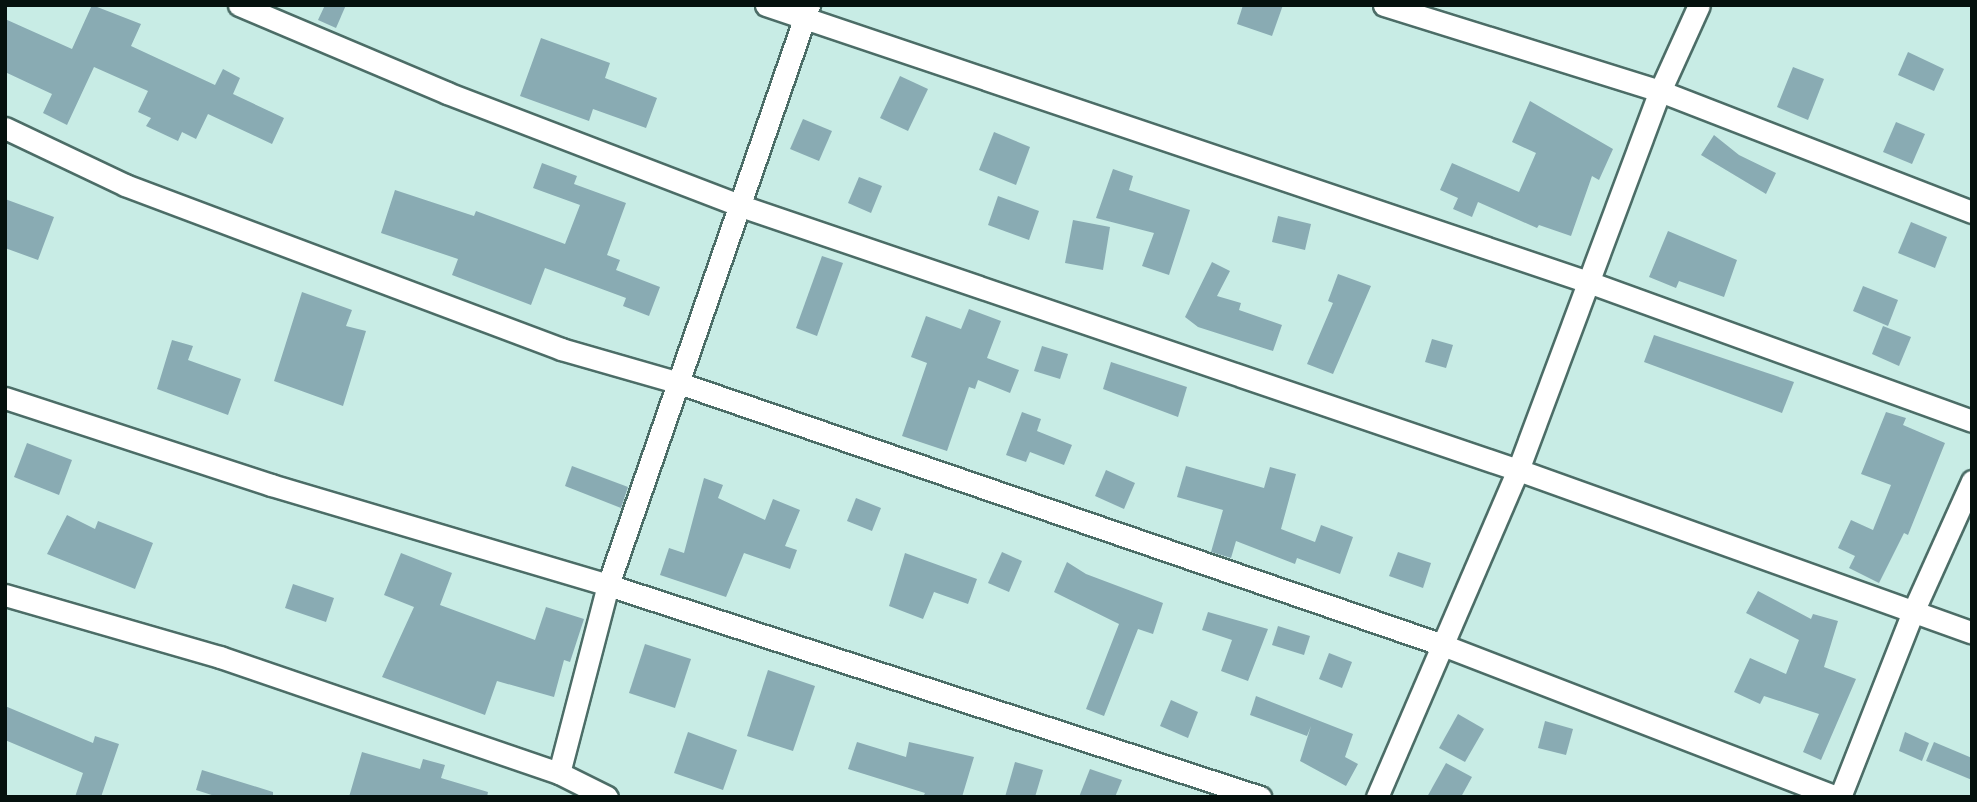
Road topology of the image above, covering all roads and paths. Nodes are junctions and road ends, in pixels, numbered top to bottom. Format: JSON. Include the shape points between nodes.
{"nodes":[{"id":1,"x":239,"y":5,"type":"edge"},
{"id":2,"x":766,"y":5,"type":"edge"},
{"id":3,"x":1384,"y":5,"type":"edge"},
{"id":4,"x":1699,"y":5,"type":"edge"},
{"id":5,"x":806,"y":13,"type":"edge"},
{"id":6,"x":1660,"y":92,"type":"junction"},
{"id":7,"x":5,"y":128,"type":"edge"},
{"id":8,"x":741,"y":206,"type":"junction"},
{"id":9,"x":1972,"y":212,"type":"edge"},
{"id":10,"x":1591,"y":283,"type":"junction"},
{"id":11,"x":676,"y":382,"type":"junction"},
{"id":12,"x":5,"y":398,"type":"edge"},
{"id":13,"x":1972,"y":421,"type":"edge"},
{"id":14,"x":1518,"y":470,"type":"junction"},
{"id":15,"x":1972,"y":481,"type":"edge"},
{"id":16,"x":608,"y":586,"type":"junction"},
{"id":17,"x":5,"y":595,"type":"edge"},
{"id":18,"x":1912,"y":614,"type":"junction"},
{"id":19,"x":1972,"y":633,"type":"edge"},
{"id":20,"x":1440,"y":644,"type":"junction"},
{"id":21,"x":559,"y":773,"type":"junction"},
{"id":22,"x":607,"y":797,"type":"edge"},
{"id":23,"x":1260,"y":797,"type":"edge"},
{"id":24,"x":1377,"y":797,"type":"edge"},
{"id":25,"x":1838,"y":797,"type":"edge"}],
"edges":[{"from":1,"to":8,"type":"street","via":[[447,93]]},
{"from":2,"to":5,"type":"street"},
{"from":3,"to":6,"type":"street"},
{"from":4,"to":6,"type":"street"},
{"from":5,"to":8,"type":"street"},
{"from":5,"to":10,"type":"street"},
{"from":6,"to":9,"type":"street"},
{"from":6,"to":10,"type":"street"},
{"from":7,"to":11,"type":"street","via":[[125,185],[561,348]]},
{"from":8,"to":11,"type":"street"},
{"from":8,"to":14,"type":"street"},
{"from":10,"to":13,"type":"street"},
{"from":10,"to":14,"type":"street"},
{"from":11,"to":16,"type":"street"},
{"from":11,"to":20,"type":"street"},
{"from":12,"to":16,"type":"street","via":[[271,485]]},
{"from":14,"to":18,"type":"street"},
{"from":14,"to":20,"type":"street"},
{"from":15,"to":18,"type":"street"},
{"from":16,"to":21,"type":"street"},
{"from":16,"to":23,"type":"street"},
{"from":17,"to":21,"type":"street","via":[[220,657]]},
{"from":18,"to":19,"type":"street"},
{"from":18,"to":25,"type":"street"},
{"from":20,"to":24,"type":"street"},
{"from":20,"to":25,"type":"street"},
{"from":21,"to":22,"type":"street"}]}
